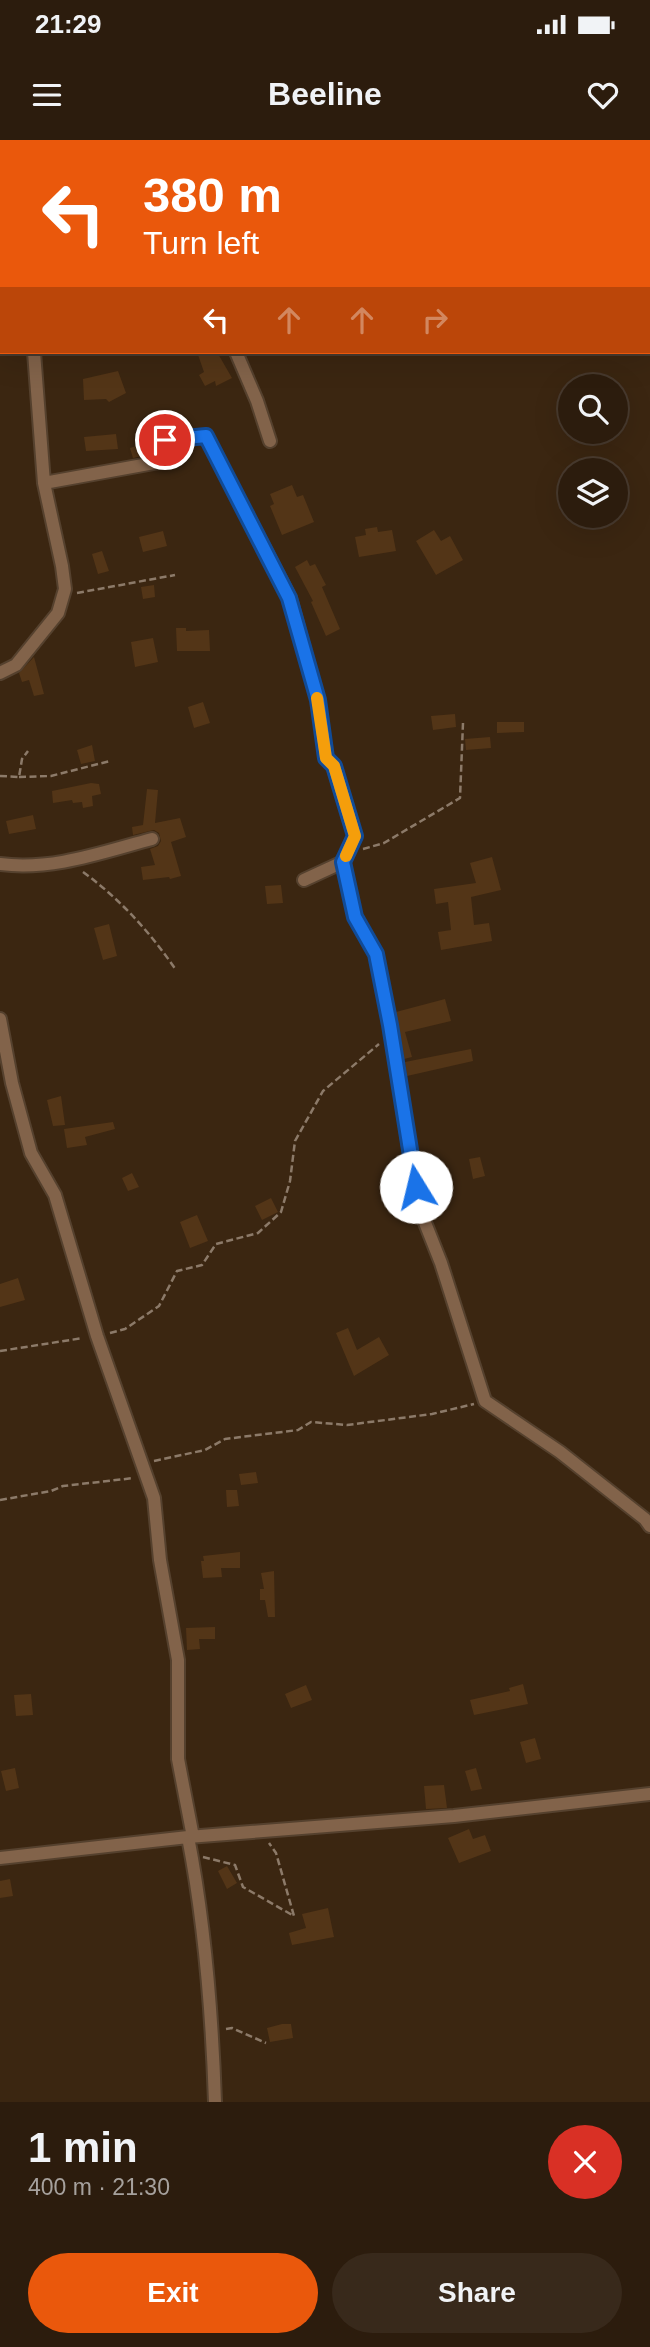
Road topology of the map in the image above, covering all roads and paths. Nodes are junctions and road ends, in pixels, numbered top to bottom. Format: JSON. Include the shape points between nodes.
{"nodes":[{"id":1,"x":34,"y":354,"type":"edge"},
{"id":2,"x":237,"y":354,"type":"edge"},
{"id":3,"x":270,"y":441,"type":"dead end"},
{"id":4,"x":44,"y":483,"type":"junction"},
{"id":5,"x":176,"y":575,"type":"dead end"},
{"id":6,"x":64,"y":596,"type":"junction"},
{"id":7,"x":0,"y":673,"type":"edge"},
{"id":8,"x":463,"y":723,"type":"dead end"},
{"id":9,"x":28,"y":751,"type":"dead end"},
{"id":10,"x":110,"y":761,"type":"dead end"},
{"id":11,"x":0,"y":776,"type":"edge"},
{"id":12,"x":19,"y":777,"type":"junction"},
{"id":13,"x":152,"y":839,"type":"dead end"},
{"id":14,"x":345,"y":858,"type":"junction"},
{"id":15,"x":69,"y":861,"type":"junction"},
{"id":16,"x":0,"y":864,"type":"edge"},
{"id":17,"x":303,"y":880,"type":"dead end"},
{"id":18,"x":176,"y":970,"type":"dead end"},
{"id":19,"x":0,"y":1019,"type":"edge"},
{"id":20,"x":391,"y":1034,"type":"junction"},
{"id":21,"x":97,"y":1336,"type":"junction"},
{"id":22,"x":0,"y":1350,"type":"edge"},
{"id":23,"x":485,"y":1401,"type":"junction"},
{"id":24,"x":140,"y":1464,"type":"junction"},
{"id":25,"x":146,"y":1477,"type":"junction"},
{"id":26,"x":0,"y":1500,"type":"edge"},
{"id":27,"x":650,"y":1526,"type":"edge"},
{"id":28,"x":650,"y":1794,"type":"edge"},
{"id":29,"x":261,"y":1831,"type":"junction"},
{"id":30,"x":190,"y":1837,"type":"junction"},
{"id":31,"x":191,"y":1853,"type":"junction"},
{"id":32,"x":0,"y":1858,"type":"edge"},
{"id":33,"x":212,"y":2030,"type":"junction"},
{"id":34,"x":266,"y":2043,"type":"dead end"},
{"id":35,"x":215,"y":2102,"type":"edge"}],
"edges":[{"from":1,"to":4,"type":"street"},
{"from":2,"to":3,"type":"street"},
{"from":4,"to":6,"type":"street"},
{"from":4,"to":14,"type":"street","via":[[165,461],[165,440],[206,436],[289,598],[318,700],[326,758],[334,766],[355,836]]},
{"from":5,"to":6,"type":"path"},
{"from":6,"to":7,"type":"street","via":[[58,613],[16,665]]},
{"from":8,"to":14,"type":"path","via":[[460,798],[384,843]]},
{"from":9,"to":12,"type":"path"},
{"from":10,"to":12,"type":"path","via":[[71,773]]},
{"from":11,"to":12,"type":"path"},
{"from":13,"to":15,"type":"street"},
{"from":14,"to":17,"type":"street"},
{"from":14,"to":20,"type":"street","via":[[355,917],[376,954]]},
{"from":15,"to":16,"type":"street"},
{"from":15,"to":18,"type":"path","via":[[108,891],[155,938]]},
{"from":19,"to":21,"type":"street","via":[[32,1153],[55,1195]]},
{"from":20,"to":21,"type":"path","via":[[323,1091],[295,1141],[281,1212],[258,1233],[216,1244],[202,1265],[177,1271],[159,1306],[125,1329]]},
{"from":20,"to":23,"type":"street","via":[[418,1205]]},
{"from":21,"to":22,"type":"path"},
{"from":21,"to":24,"type":"street"},
{"from":23,"to":24,"type":"path","via":[[432,1414],[346,1425],[311,1422],[298,1430],[225,1439],[205,1450]]},
{"from":23,"to":27,"type":"street","via":[[560,1452]]},
{"from":24,"to":25,"type":"street"},
{"from":25,"to":26,"type":"path","via":[[63,1486]]},
{"from":25,"to":30,"type":"street","via":[[154,1498],[178,1660],[178,1759]]},
{"from":28,"to":29,"type":"street"},
{"from":29,"to":30,"type":"street"},
{"from":29,"to":31,"type":"path","via":[[276,1853],[294,1916],[243,1887],[235,1865]]},
{"from":30,"to":31,"type":"street"},
{"from":30,"to":32,"type":"street"},
{"from":31,"to":33,"type":"street"},
{"from":33,"to":34,"type":"path","via":[[232,2028]]},
{"from":33,"to":35,"type":"street"}]}
